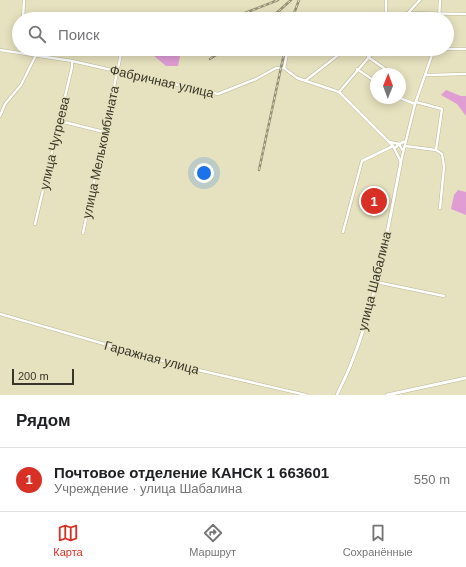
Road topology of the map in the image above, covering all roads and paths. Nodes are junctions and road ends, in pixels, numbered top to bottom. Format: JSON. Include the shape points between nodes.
{"nodes":[{"id":1,"x":24,"y":0,"type":"edge"},
{"id":2,"x":386,"y":0,"type":"edge"},
{"id":3,"x":420,"y":0,"type":"edge"},
{"id":4,"x":440,"y":0,"type":"edge"},
{"id":5,"x":23,"y":12,"type":"edge"},
{"id":6,"x":386,"y":12,"type":"edge"},
{"id":7,"x":408,"y":12,"type":"edge"},
{"id":8,"x":440,"y":12,"type":"edge"},
{"id":9,"x":454,"y":14,"type":"edge"},
{"id":10,"x":466,"y":14,"type":"edge"},
{"id":11,"x":454,"y":49,"type":"edge"},
{"id":12,"x":466,"y":49,"type":"edge"},
{"id":13,"x":0,"y":50,"type":"edge"},
{"id":14,"x":12,"y":52,"type":"edge"},
{"id":15,"x":36,"y":56,"type":"edge"},
{"id":16,"x":43,"y":56,"type":"edge"},
{"id":17,"x":120,"y":56,"type":"edge"},
{"id":18,"x":287,"y":56,"type":"edge"},
{"id":19,"x":337,"y":56,"type":"edge"},
{"id":20,"x":432,"y":56,"type":"edge"},
{"id":21,"x":368,"y":57,"type":"joint"},
{"id":22,"x":72,"y":60,"type":"junction"},
{"id":23,"x":284,"y":68,"type":"junction"},
{"id":24,"x":383,"y":68,"type":"edge"},
{"id":25,"x":357,"y":69,"type":"junction"},
{"id":26,"x":117,"y":71,"type":"junction"},
{"id":27,"x":466,"y":74,"type":"edge"},
{"id":28,"x":427,"y":75,"type":"junction"},
{"id":29,"x":370,"y":78,"type":"edge"},
{"id":30,"x":305,"y":81,"type":"junction"},
{"id":31,"x":339,"y":92,"type":"junction"},
{"id":32,"x":406,"y":100,"type":"edge"},
{"id":33,"x":416,"y":103,"type":"junction"},
{"id":34,"x":0,"y":116,"type":"edge"},
{"id":35,"x":60,"y":121,"type":"junction"},
{"id":36,"x":104,"y":132,"type":"junction"},
{"id":37,"x":407,"y":140,"type":"junction"},
{"id":38,"x":388,"y":141,"type":"junction"},
{"id":39,"x":399,"y":144,"type":"junction"},
{"id":40,"x":406,"y":146,"type":"junction"},
{"id":41,"x":395,"y":148,"type":"junction"},
{"id":42,"x":436,"y":150,"type":"junction"},
{"id":43,"x":403,"y":153,"type":"junction"},
{"id":44,"x":401,"y":162,"type":"junction"},
{"id":45,"x":440,"y":208,"type":"dead end"},
{"id":46,"x":35,"y":224,"type":"dead end"},
{"id":47,"x":343,"y":232,"type":"dead end"},
{"id":48,"x":83,"y":233,"type":"dead end"},
{"id":49,"x":375,"y":282,"type":"junction"},
{"id":50,"x":444,"y":296,"type":"dead end"},
{"id":51,"x":0,"y":314,"type":"edge"},
{"id":52,"x":466,"y":378,"type":"edge"},
{"id":53,"x":306,"y":395,"type":"edge"},
{"id":54,"x":337,"y":395,"type":"edge"},
{"id":55,"x":387,"y":395,"type":"edge"}],
"edges":[{"from":1,"to":5,"type":"street"},
{"from":2,"to":6,"type":"street"},
{"from":3,"to":7,"type":"street"},
{"from":4,"to":8,"type":"street"},
{"from":9,"to":10,"type":"street"},
{"from":11,"to":12,"type":"street"},
{"from":13,"to":14,"type":"street","name":"Фабричная улица"},
{"from":15,"to":34,"type":"street","via":[[21,85],[5,104]]},
{"from":16,"to":22,"type":"street","name":"Фабричная улица"},
{"from":17,"to":26,"type":"street","name":"улица Мелькомбината"},
{"from":18,"to":23,"type":"street"},
{"from":19,"to":30,"type":"street"},
{"from":20,"to":28,"type":"street","name":"улица Шабалина"},
{"from":21,"to":24,"type":"street"},
{"from":21,"to":25,"type":"street"},
{"from":22,"to":26,"type":"street","name":"Фабричная улица"},
{"from":22,"to":35,"type":"street","name":"улица Чугреева"},
{"from":23,"to":26,"type":"street","name":"Фабричная улица","via":[[276,68],[218,94]]},
{"from":23,"to":30,"type":"street"},
{"from":25,"to":29,"type":"street"},
{"from":25,"to":31,"type":"street"},
{"from":26,"to":36,"type":"street","name":"улица Мелькомбината"},
{"from":27,"to":28,"type":"street"},
{"from":28,"to":33,"type":"street","name":"улица Шабалина"},
{"from":30,"to":31,"type":"street"},
{"from":31,"to":38,"type":"street"},
{"from":32,"to":33,"type":"street"},
{"from":33,"to":37,"type":"street","name":"улица Шабалина"},
{"from":33,"to":42,"type":"street","via":[[442,109]]},
{"from":35,"to":36,"type":"street"},
{"from":35,"to":46,"type":"street","name":"улица Чугреева"},
{"from":36,"to":48,"type":"street","name":"улица Мелькомбината"},
{"from":37,"to":39,"type":"street"},
{"from":37,"to":40,"type":"street","name":"улица Шабалина"},
{"from":38,"to":39,"type":"street"},
{"from":38,"to":41,"type":"street"},
{"from":39,"to":41,"type":"street"},
{"from":39,"to":43,"type":"street"},
{"from":40,"to":42,"type":"street"},
{"from":40,"to":43,"type":"street","name":"улица Шабалина"},
{"from":41,"to":43,"type":"street"},
{"from":41,"to":44,"type":"street"},
{"from":41,"to":47,"type":"street","via":[[362,161]]},
{"from":42,"to":45,"type":"street","via":[[442,154],[444,165]]},
{"from":43,"to":44,"type":"street","name":"улица Шабалина"},
{"from":44,"to":49,"type":"street","name":"улица Шабалина"},
{"from":49,"to":50,"type":"street"},
{"from":49,"to":54,"type":"street","name":"улица Шабалина","via":[[351,363]]},
{"from":51,"to":53,"type":"street","name":"Гаражная улица","via":[[181,366]]},
{"from":52,"to":55,"type":"street"}]}
